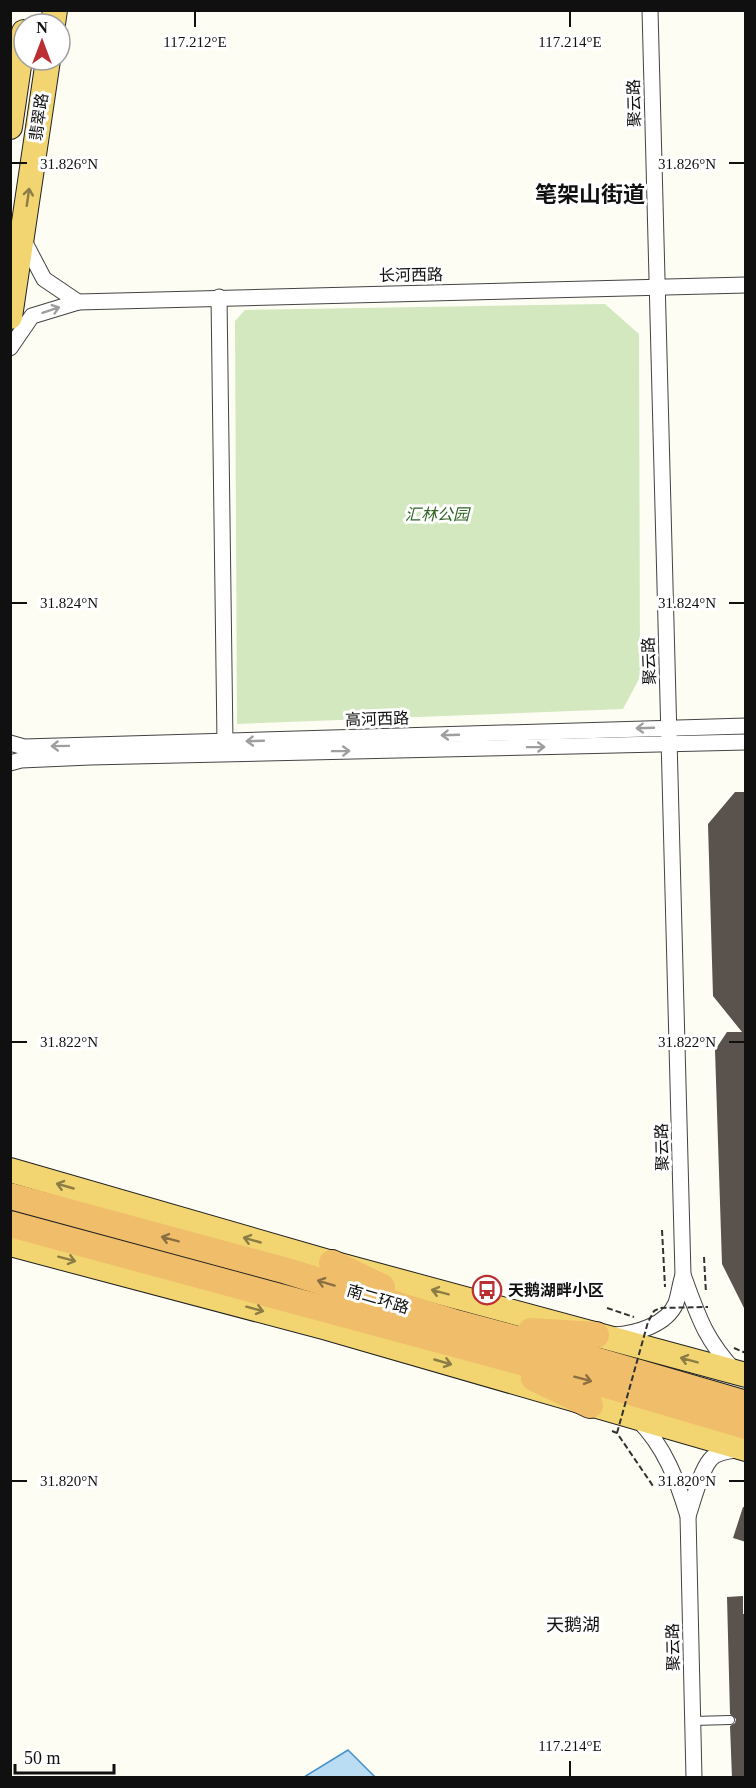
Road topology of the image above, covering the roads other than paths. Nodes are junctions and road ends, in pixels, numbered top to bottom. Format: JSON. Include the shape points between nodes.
{"nodes":[{"id":1,"x":650,"y":10,"type":"edge"},
{"id":2,"x":18,"y":72,"type":"edge"},
{"id":3,"x":46,"y":72,"type":"edge"},
{"id":4,"x":10,"y":128,"type":"edge"},
{"id":5,"x":22,"y":237,"type":"junction"},
{"id":6,"x":746,"y":285,"type":"edge"},
{"id":7,"x":656,"y":288,"type":"junction"},
{"id":8,"x":219,"y":297,"type":"junction"},
{"id":9,"x":78,"y":302,"type":"junction"},
{"id":10,"x":10,"y":317,"type":"edge"},
{"id":11,"x":10,"y":348,"type":"edge"},
{"id":12,"x":746,"y":726,"type":"edge"},
{"id":13,"x":669,"y":728,"type":"junction"},
{"id":14,"x":225,"y":742,"type":"junction"},
{"id":15,"x":746,"y":742,"type":"edge"},
{"id":16,"x":10,"y":743,"type":"edge"},
{"id":17,"x":670,"y":744,"type":"junction"},
{"id":18,"x":10,"y":764,"type":"edge"},
{"id":19,"x":10,"y":1170,"type":"edge"},
{"id":20,"x":10,"y":1196,"type":"edge"},
{"id":21,"x":10,"y":1224,"type":"edge"},
{"id":22,"x":10,"y":1244,"type":"edge"},
{"id":23,"x":332,"y":1263,"type":"junction"},
{"id":24,"x":683,"y":1275,"type":"junction"},
{"id":25,"x":327,"y":1328,"type":"junction"},
{"id":26,"x":596,"y":1335,"type":"junction"},
{"id":27,"x":467,"y":1336,"type":"junction"},
{"id":28,"x":743,"y":1367,"type":"edge"},
{"id":29,"x":746,"y":1404,"type":"edge"},
{"id":30,"x":593,"y":1411,"type":"junction"},
{"id":31,"x":644,"y":1428,"type":"junction"},
{"id":32,"x":734,"y":1447,"type":"edge"},
{"id":33,"x":688,"y":1516,"type":"junction"},
{"id":34,"x":730,"y":1720,"type":"dead end"},
{"id":35,"x":693,"y":1721,"type":"junction"},
{"id":36,"x":694,"y":1778,"type":"edge"}],
"edges":[{"from":1,"to":7,"type":"street","name":"聚云路"},
{"from":2,"to":4,"type":"main road","name":"翡翠路"},
{"from":5,"to":3,"type":"main road","name":"翡翠路","one_way":true},
{"from":5,"to":9,"type":"street","via":[[44,279]]},
{"from":5,"to":10,"type":"main road","name":"翡翠路"},
{"from":6,"to":7,"type":"street","name":"长河西路"},
{"from":7,"to":8,"type":"street","name":"长河西路"},
{"from":7,"to":13,"type":"street","name":"聚云路"},
{"from":8,"to":9,"type":"street","name":"长河西路"},
{"from":8,"to":14,"type":"street"},
{"from":11,"to":9,"type":"street","name":"长河西路","one_way":true,"via":[[32,316]]},
{"from":12,"to":13,"type":"street","name":"高河西路"},
{"from":13,"to":14,"type":"street","name":"高河西路","one_way":true},
{"from":13,"to":17,"type":"street","name":"聚云路"},
{"from":14,"to":16,"type":"street","name":"高河西路","one_way":true,"via":[[24,747]]},
{"from":15,"to":17,"type":"street","name":"高河西路"},
{"from":18,"to":17,"type":"street","name":"高河西路","one_way":true,"via":[[21,760],[90,757]]},
{"from":17,"to":24,"type":"street","name":"聚云路"},
{"from":23,"to":19,"type":"main road","one_way":true},
{"from":27,"to":20,"type":"highway","name":"南二环路","one_way":true,"via":[[287,1271]]},
{"from":21,"to":27,"type":"highway","name":"南二环路","via":[[283,1297]]},
{"from":22,"to":25,"type":"main road","one_way":true},
{"from":26,"to":23,"type":"main road","one_way":true},
{"from":23,"to":27,"type":"highway"},
{"from":24,"to":26,"type":"street","via":[[675,1305],[663,1320],[630,1334]]},
{"from":24,"to":28,"type":"street","via":[[702,1327],[718,1353]]},
{"from":25,"to":27,"type":"highway"},
{"from":25,"to":30,"type":"main road","one_way":true},
{"from":26,"to":27,"type":"highway"},
{"from":28,"to":26,"type":"main road","one_way":true},
{"from":27,"to":29,"type":"highway","name":"南二环路"},
{"from":27,"to":30,"type":"highway"},
{"from":27,"to":32,"type":"highway","name":"南二环路","one_way":true,"via":[[617,1388]]},
{"from":30,"to":31,"type":"main road"},
{"from":31,"to":32,"type":"main road"},
{"from":31,"to":33,"type":"street","name":"聚云路","via":[[665,1455]]},
{"from":32,"to":33,"type":"street","name":"聚云路","via":[[710,1460]]},
{"from":33,"to":35,"type":"street","name":"聚云路"},
{"from":34,"to":35,"type":"lane"},
{"from":35,"to":36,"type":"street","name":"聚云路"}]}
